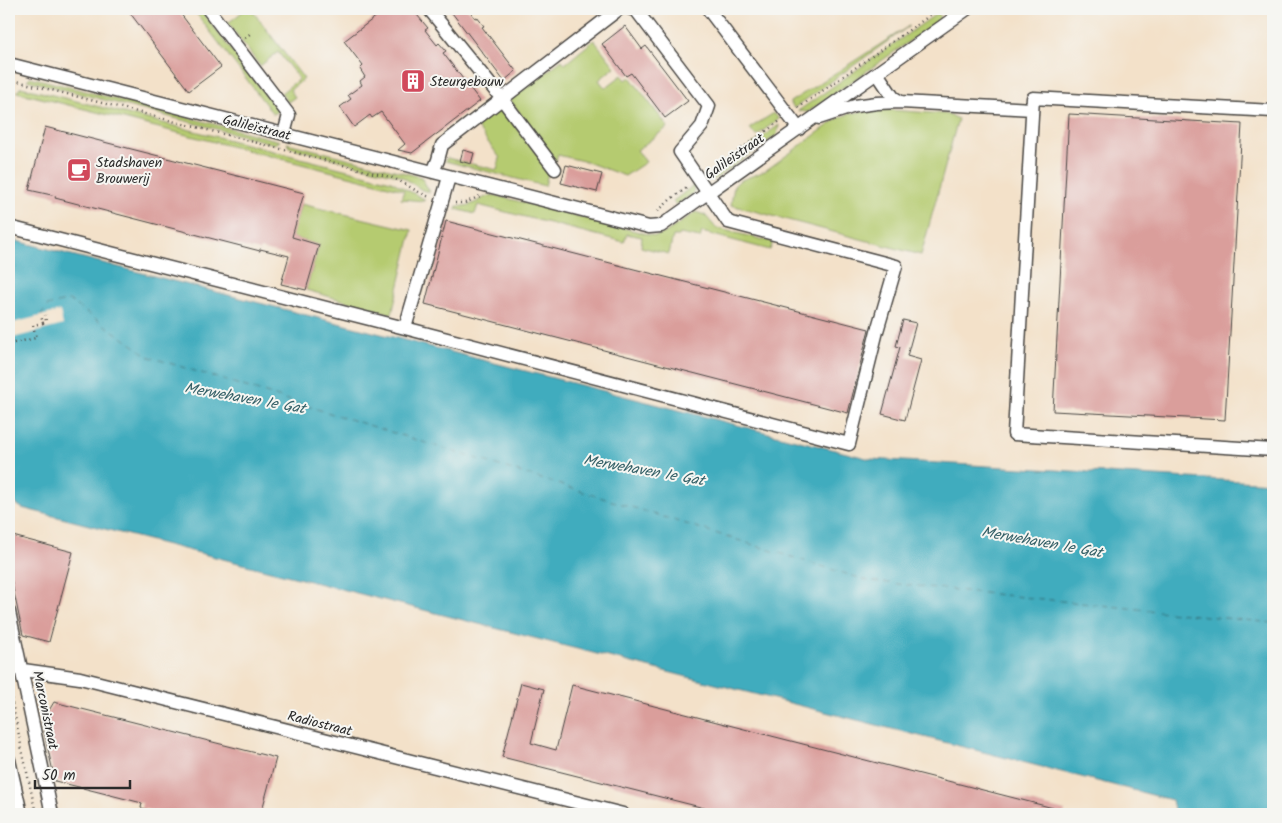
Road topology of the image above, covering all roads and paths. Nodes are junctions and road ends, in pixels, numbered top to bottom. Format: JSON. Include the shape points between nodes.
{"nodes":[{"id":1,"x":208,"y":9,"type":"edge"},
{"id":2,"x":429,"y":9,"type":"edge"},
{"id":3,"x":619,"y":9,"type":"edge"},
{"id":4,"x":630,"y":9,"type":"edge"},
{"id":5,"x":708,"y":9,"type":"edge"},
{"id":6,"x":964,"y":10,"type":"edge"},
{"id":7,"x":251,"y":33,"type":"dead end"},
{"id":8,"x":247,"y":36,"type":"dead end"},
{"id":9,"x":9,"y":64,"type":"edge"},
{"id":10,"x":877,"y":74,"type":"junction"},
{"id":11,"x":9,"y":79,"type":"edge"},
{"id":12,"x":866,"y":81,"type":"junction"},
{"id":13,"x":502,"y":99,"type":"junction"},
{"id":14,"x":879,"y":102,"type":"junction"},
{"id":15,"x":901,"y":102,"type":"junction"},
{"id":16,"x":1032,"y":109,"type":"junction"},
{"id":17,"x":1273,"y":111,"type":"edge"},
{"id":18,"x":810,"y":121,"type":"junction"},
{"id":19,"x":799,"y":129,"type":"junction"},
{"id":20,"x":284,"y":134,"type":"junction"},
{"id":21,"x":555,"y":168,"type":"dead end"},
{"id":22,"x":433,"y":172,"type":"junction"},
{"id":23,"x":449,"y":177,"type":"junction"},
{"id":24,"x":490,"y":188,"type":"junction"},
{"id":25,"x":708,"y":193,"type":"junction"},
{"id":26,"x":442,"y":200,"type":"junction"},
{"id":27,"x":9,"y":227,"type":"edge"},
{"id":28,"x":43,"y":316,"type":"dead end"},
{"id":29,"x":405,"y":328,"type":"junction"},
{"id":30,"x":9,"y":344,"type":"edge"},
{"id":31,"x":1273,"y":450,"type":"edge"},
{"id":32,"x":9,"y":612,"type":"edge"},
{"id":33,"x":9,"y":668,"type":"edge"},
{"id":34,"x":22,"y":670,"type":"junction"},
{"id":35,"x":9,"y":689,"type":"edge"},
{"id":36,"x":9,"y":760,"type":"edge"},
{"id":37,"x":21,"y":814,"type":"edge"},
{"id":38,"x":36,"y":814,"type":"edge"},
{"id":39,"x":52,"y":814,"type":"edge"},
{"id":40,"x":623,"y":814,"type":"edge"}],
"edges":[{"from":1,"to":20,"type":"street","via":[[289,116]]},
{"from":2,"to":13,"type":"street"},
{"from":3,"to":13,"type":"street"},
{"from":4,"to":25,"type":"street","via":[[636,10],[709,106],[702,126],[680,152]]},
{"from":5,"to":19,"type":"street"},
{"from":6,"to":10,"type":"street","name":"Galileïstraat"},
{"from":7,"to":8,"type":"path"},
{"from":9,"to":20,"type":"street","name":"Galileïstraat"},
{"from":10,"to":12,"type":"street","name":"Galileïstraat"},
{"from":10,"to":15,"type":"street","via":[[893,97]]},
{"from":11,"to":26,"type":"path","name":"Galileïstraat","via":[[390,177]]},
{"from":12,"to":14,"type":"street","via":[[868,92]]},
{"from":12,"to":18,"type":"street","name":"Galileïstraat"},
{"from":13,"to":21,"type":"street"},
{"from":13,"to":22,"type":"street","via":[[442,145]]},
{"from":14,"to":15,"type":"street"},
{"from":14,"to":18,"type":"street","via":[[855,106]]},
{"from":15,"to":16,"type":"street"},
{"from":16,"to":17,"type":"street","via":[[1033,98]]},
{"from":16,"to":31,"type":"street","via":[[1014,434]]},
{"from":18,"to":19,"type":"street","name":"Galileïstraat"},
{"from":19,"to":25,"type":"street","name":"Galileïstraat"},
{"from":20,"to":22,"type":"street","name":"Galileïstraat"},
{"from":22,"to":23,"type":"street","name":"Galileïstraat"},
{"from":23,"to":24,"type":"street","name":"Galileïstraat"},
{"from":23,"to":26,"type":"street"},
{"from":24,"to":25,"type":"street","name":"Galileïstraat","via":[[650,227],[661,226]]},
{"from":24,"to":26,"type":"path","name":"Galileïstraat","via":[[477,199],[465,203]]},
{"from":25,"to":29,"type":"street","via":[[728,222],[896,266],[849,444]]},
{"from":26,"to":29,"type":"street"},
{"from":27,"to":29,"type":"street"},
{"from":28,"to":30,"type":"path","via":[[43,322],[33,325],[36,338]]},
{"from":32,"to":34,"type":"street","name":"Marconistraat"},
{"from":33,"to":34,"type":"street","name":"Radiostraat"},
{"from":34,"to":39,"type":"street","name":"Marconistraat"},
{"from":34,"to":40,"type":"street","name":"Radiostraat","via":[[80,678]]},
{"from":35,"to":38,"type":"path"},
{"from":36,"to":37,"type":"street"}]}
